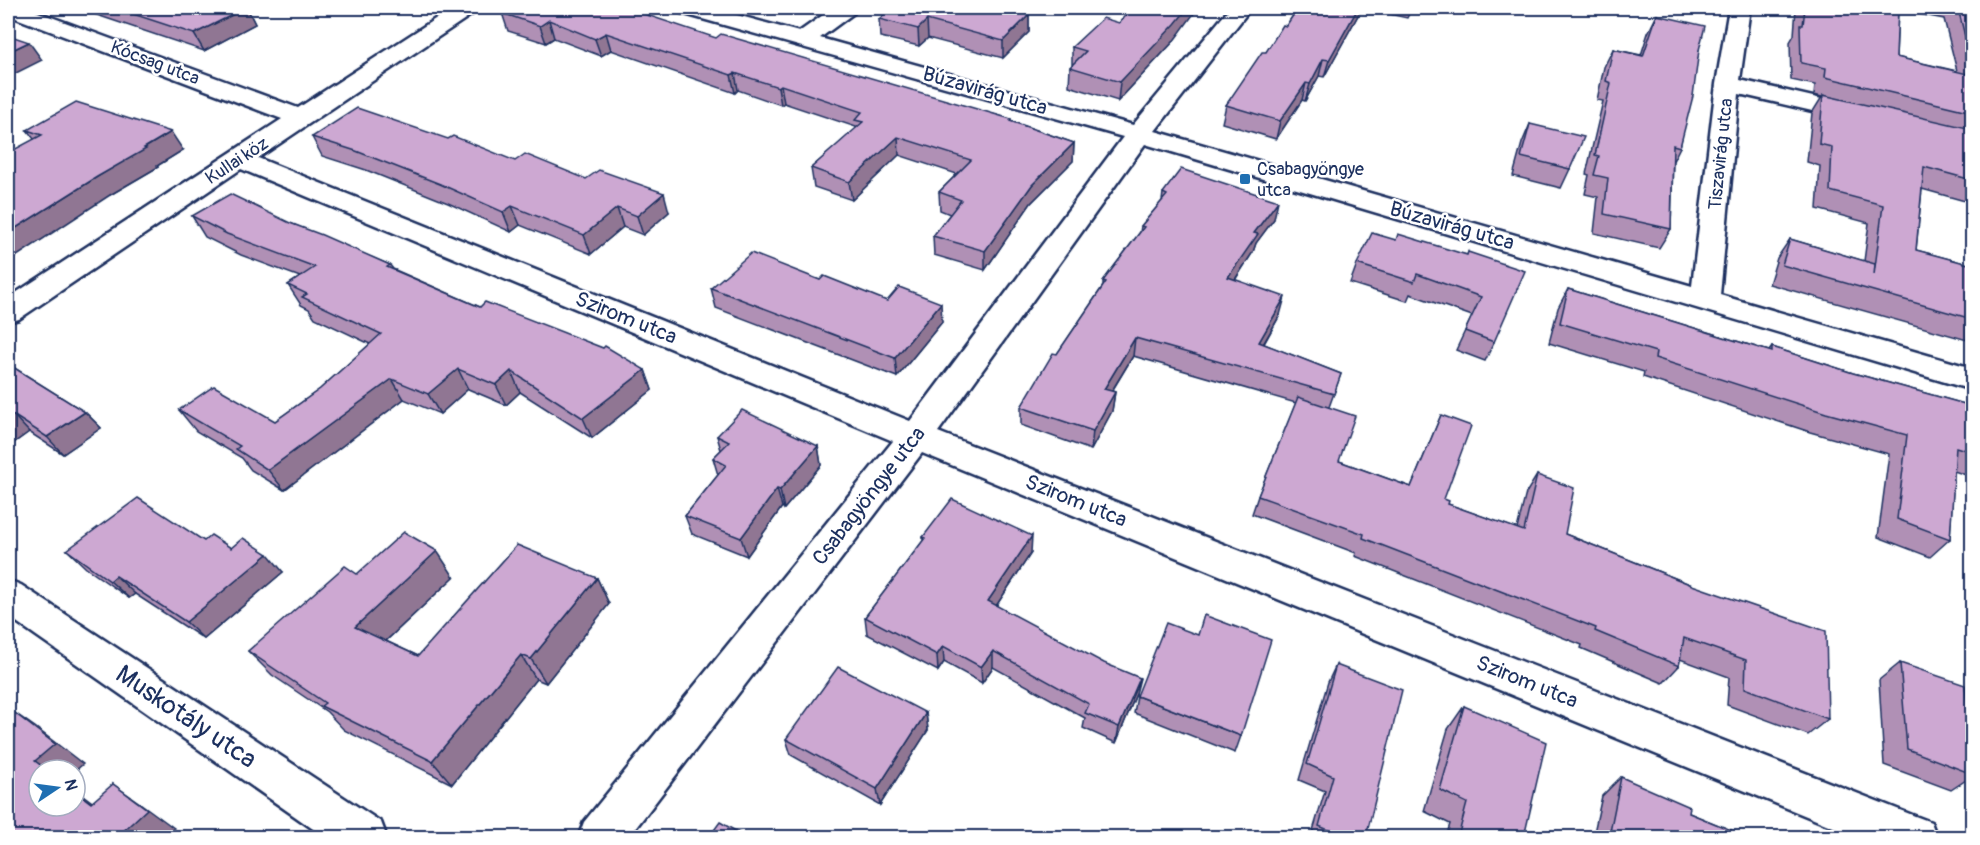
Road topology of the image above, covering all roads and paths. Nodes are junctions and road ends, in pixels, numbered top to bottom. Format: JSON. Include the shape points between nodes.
{"nodes":[{"id":1,"x":466,"y":8,"type":"edge"},
{"id":2,"x":689,"y":8,"type":"edge"},
{"id":3,"x":846,"y":8,"type":"edge"},
{"id":4,"x":1241,"y":8,"type":"edge"},
{"id":5,"x":1740,"y":8,"type":"edge"},
{"id":6,"x":12,"y":14,"type":"edge"},
{"id":7,"x":802,"y":40,"type":"junction"},
{"id":8,"x":1728,"y":84,"type":"junction"},
{"id":9,"x":302,"y":118,"type":"junction"},
{"id":10,"x":1880,"y":120,"type":"edge"},
{"id":11,"x":1139,"y":134,"type":"junction"},
{"id":12,"x":239,"y":159,"type":"junction"},
{"id":13,"x":1705,"y":300,"type":"junction"},
{"id":14,"x":8,"y":312,"type":"edge"},
{"id":15,"x":1972,"y":379,"type":"edge"},
{"id":16,"x":915,"y":437,"type":"junction"},
{"id":17,"x":8,"y":596,"type":"edge"},
{"id":18,"x":364,"y":837,"type":"edge"},
{"id":19,"x":600,"y":837,"type":"edge"},
{"id":20,"x":1915,"y":837,"type":"edge"}],
"edges":[{"from":1,"to":9,"type":"street","name":"Kullai köz"},
{"from":2,"to":7,"type":"street","name":"Búzavirág utca"},
{"from":3,"to":7,"type":"street"},
{"from":4,"to":11,"type":"street","name":"Csabagyöngye utca"},
{"from":5,"to":8,"type":"street","name":"Tiszavirág utca"},
{"from":6,"to":9,"type":"street","name":"Kócsag utca"},
{"from":7,"to":11,"type":"street","name":"Búzavirág utca"},
{"from":8,"to":10,"type":"street"},
{"from":8,"to":13,"type":"street","name":"Tiszavirág utca"},
{"from":9,"to":12,"type":"street","name":"Kullai köz"},
{"from":11,"to":13,"type":"street","name":"Búzavirág utca"},
{"from":11,"to":16,"type":"street","name":"Csabagyöngye utca"},
{"from":12,"to":14,"type":"street","name":"Kullai köz"},
{"from":12,"to":16,"type":"street","name":"Szirom utca"},
{"from":13,"to":15,"type":"street","name":"Búzavirág utca"},
{"from":16,"to":19,"type":"street","name":"Csabagyöngye utca"},
{"from":16,"to":20,"type":"street","name":"Szirom utca"},
{"from":17,"to":18,"type":"street","name":"Muskotály utca"}]}
